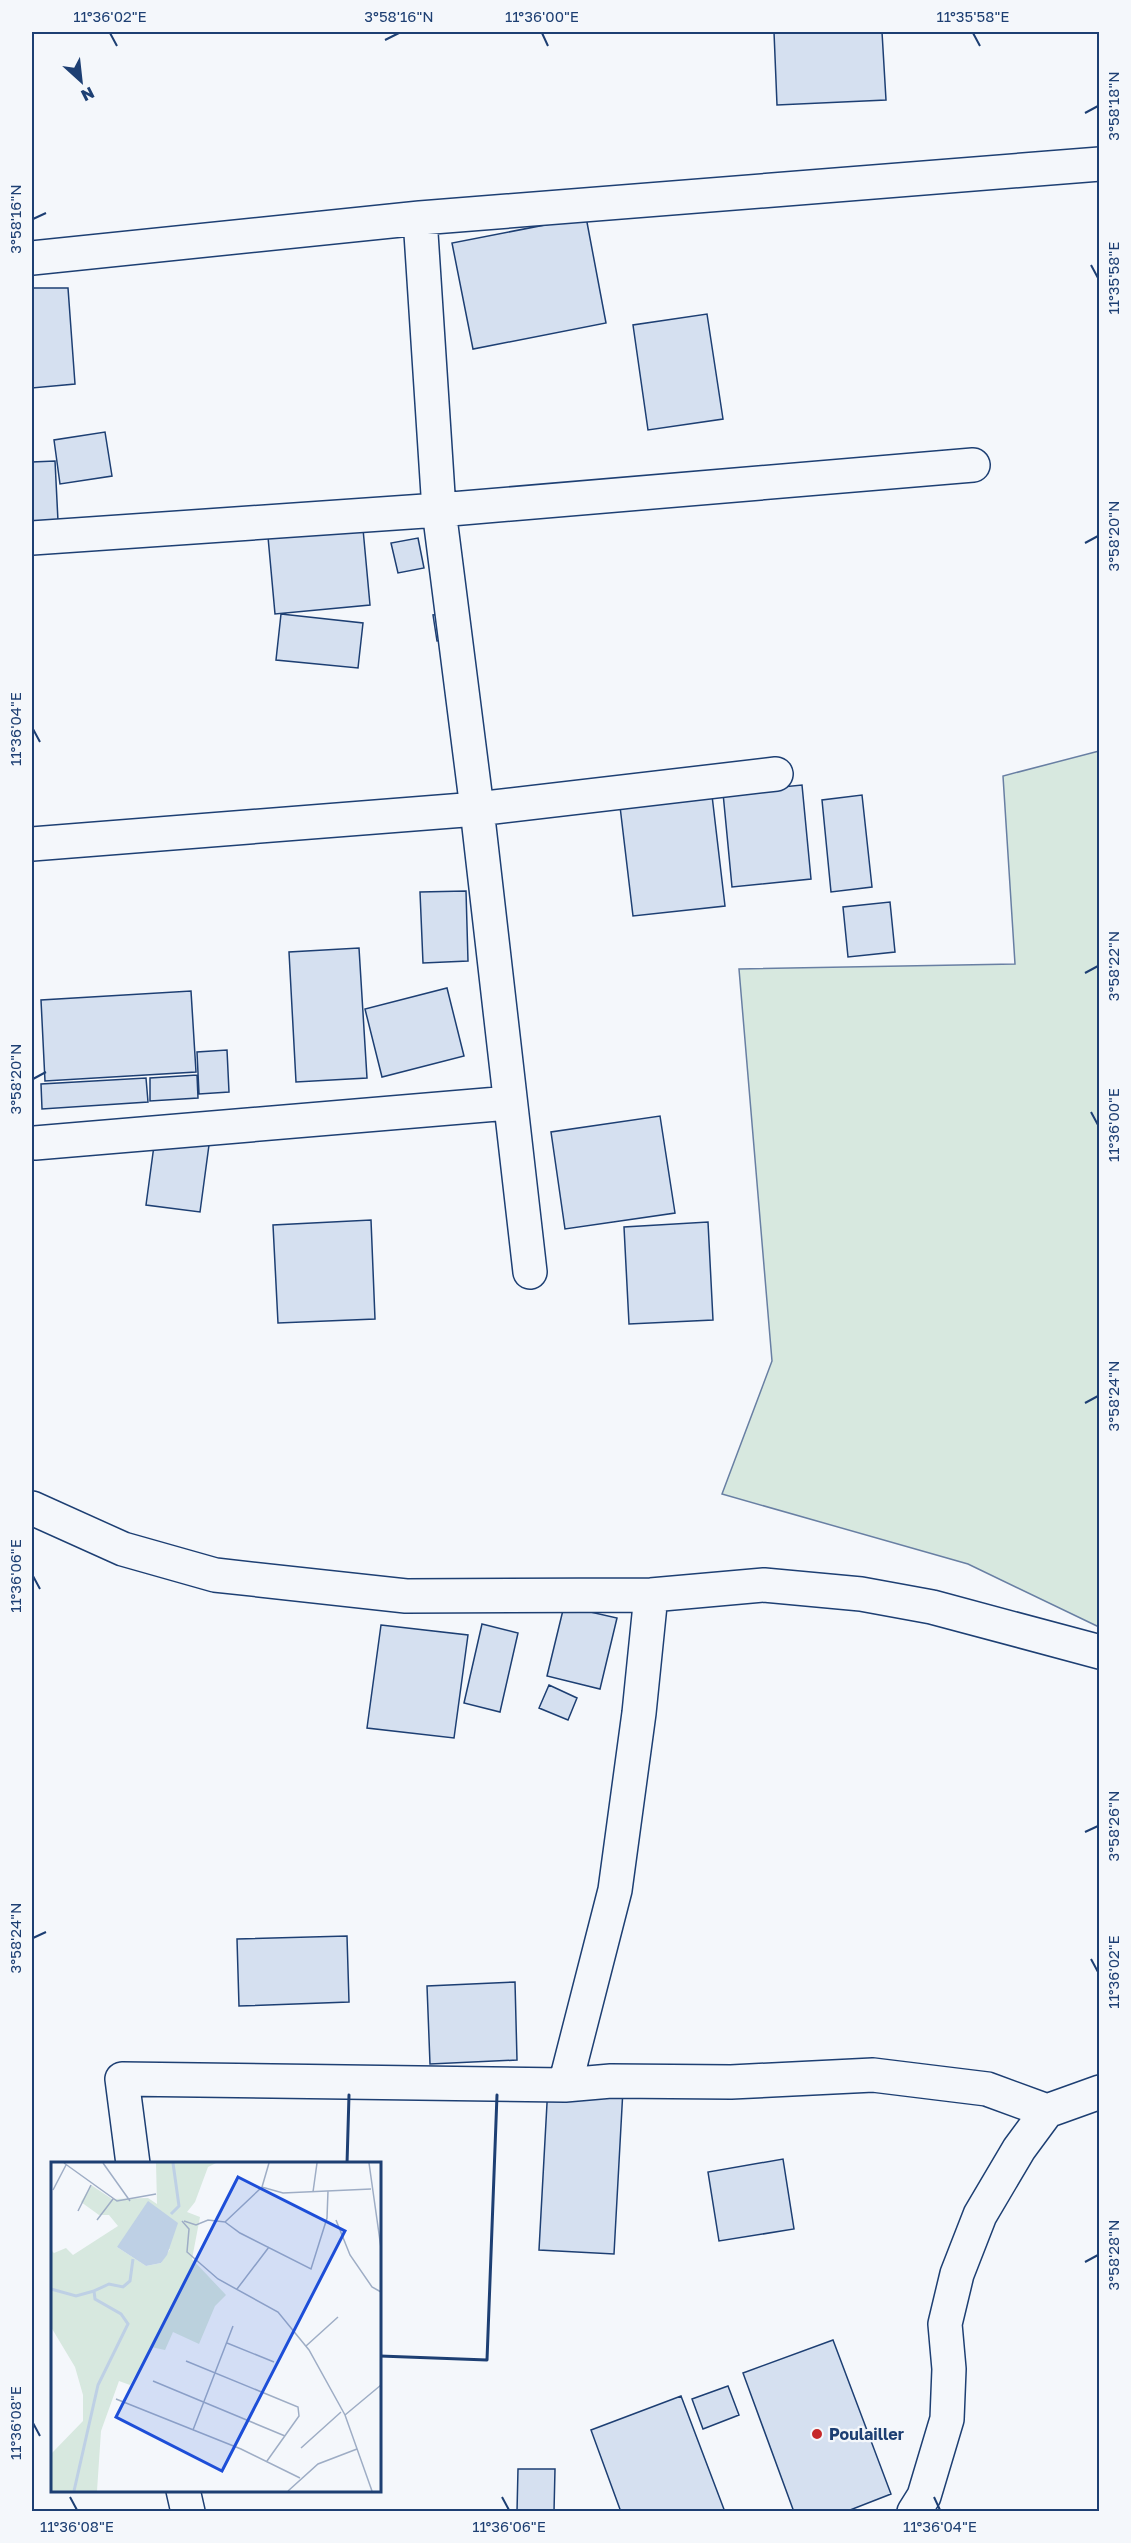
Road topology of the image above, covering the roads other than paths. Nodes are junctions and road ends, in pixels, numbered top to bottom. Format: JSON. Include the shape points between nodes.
{"nodes":[{"id":1,"x":1100,"y":164,"type":"edge"},
{"id":2,"x":420,"y":218,"type":"junction"},
{"id":3,"x":32,"y":258,"type":"edge"},
{"id":4,"x":973,"y":465,"type":"dead end"},
{"id":5,"x":440,"y":510,"type":"junction"},
{"id":6,"x":32,"y":538,"type":"edge"},
{"id":7,"x":776,"y":774,"type":"dead end"},
{"id":8,"x":477,"y":808,"type":"junction"},
{"id":9,"x":32,"y":844,"type":"edge"},
{"id":10,"x":510,"y":1103,"type":"junction"},
{"id":11,"x":35,"y":1143,"type":"dead end"},
{"id":12,"x":530,"y":1272,"type":"dead end"},
{"id":13,"x":32,"y":1508,"type":"edge"},
{"id":14,"x":651,"y":1594,"type":"junction"},
{"id":15,"x":1100,"y":1652,"type":"edge"},
{"id":16,"x":565,"y":2085,"type":"junction"},
{"id":17,"x":1100,"y":2092,"type":"edge"},
{"id":18,"x":1047,"y":2111,"type":"junction"},
{"id":19,"x":133,"y":2162,"type":"edge"},
{"id":20,"x":183,"y":2492,"type":"edge"},
{"id":21,"x":188,"y":2511,"type":"edge"},
{"id":22,"x":914,"y":2511,"type":"edge"}],
"edges":[{"from":1,"to":2,"type":"street"},
{"from":2,"to":3,"type":"street"},
{"from":2,"to":5,"type":"street"},
{"from":4,"to":5,"type":"street"},
{"from":5,"to":6,"type":"street"},
{"from":5,"to":8,"type":"street"},
{"from":7,"to":8,"type":"street"},
{"from":8,"to":9,"type":"street"},
{"from":8,"to":10,"type":"street"},
{"from":10,"to":11,"type":"street"},
{"from":10,"to":12,"type":"street"},
{"from":13,"to":14,"type":"street","via":[[123,1550],[215,1575],[406,1596]]},
{"from":14,"to":15,"type":"street","via":[[764,1585],[861,1594],[932,1607]]},
{"from":14,"to":16,"type":"street","via":[[615,1890]]},
{"from":16,"to":18,"type":"street","via":[[611,2080],[730,2082],[873,2075],[987,2089]]},
{"from":16,"to":19,"type":"street","via":[[122,2079]]},
{"from":17,"to":18,"type":"street"},
{"from":18,"to":22,"type":"street","via":[[1018,2149],[980,2215],[957,2274],[945,2324],[949,2369],[947,2419],[924,2496]]},
{"from":20,"to":21,"type":"street"}]}
